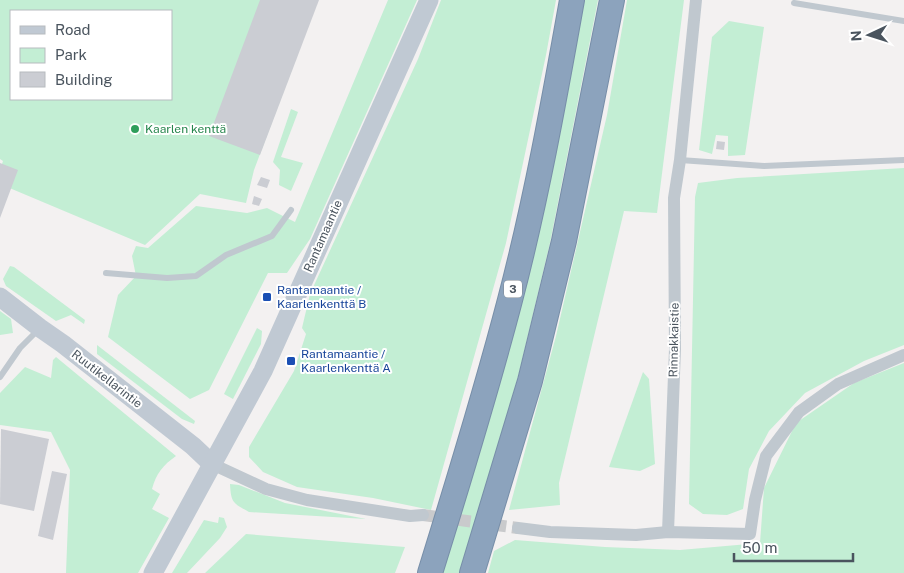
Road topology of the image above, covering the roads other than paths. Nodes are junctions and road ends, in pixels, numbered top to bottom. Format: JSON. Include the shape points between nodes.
{"nodes":[{"id":1,"x":428,"y":0,"type":"edge"},
{"id":2,"x":572,"y":0,"type":"edge"},
{"id":3,"x":612,"y":0,"type":"edge"},
{"id":4,"x":696,"y":0,"type":"edge"},
{"id":5,"x":794,"y":3,"type":"dead end"},
{"id":6,"x":904,"y":21,"type":"edge"},
{"id":7,"x":680,"y":160,"type":"junction"},
{"id":8,"x":904,"y":160,"type":"edge"},
{"id":9,"x":291,"y":210,"type":"dead end"},
{"id":10,"x":106,"y":273,"type":"dead end"},
{"id":11,"x":0,"y":297,"type":"edge"},
{"id":12,"x":40,"y":328,"type":"junction"},
{"id":13,"x":904,"y":355,"type":"edge"},
{"id":14,"x":0,"y":377,"type":"edge"},
{"id":15,"x":212,"y":464,"type":"junction"},
{"id":16,"x":423,"y":516,"type":"tunnel mouth"},
{"id":17,"x":518,"y":528,"type":"tunnel mouth"},
{"id":18,"x":668,"y":532,"type":"junction"},
{"id":19,"x":153,"y":573,"type":"edge"},
{"id":20,"x":430,"y":573,"type":"edge"},
{"id":21,"x":472,"y":573,"type":"edge"}],
"edges":[{"from":1,"to":15,"type":"main road","name":"Rantamaantie","via":[[263,371]]},
{"from":2,"to":20,"type":"highway","number":"3","via":[[547,142],[511,299],[478,421]]},
{"from":3,"to":21,"type":"highway","via":[[562,250],[530,381]]},
{"from":4,"to":7,"type":"street","name":"Rinnakkaistie"},
{"from":5,"to":6,"type":"lane"},
{"from":7,"to":8,"type":"lane","via":[[764,166]]},
{"from":7,"to":18,"type":"street","name":"Rinnakkaistie","via":[[674,198],[674,349]]},
{"from":9,"to":10,"type":"lane","via":[[272,236],[226,255],[196,276],[167,278]]},
{"from":11,"to":12,"type":"main road","name":"Ruutikellarintie"},
{"from":12,"to":14,"type":"lane","via":[[20,348]]},
{"from":12,"to":15,"type":"main road","name":"Ruutikellarintie","via":[[186,440]]},
{"from":13,"to":18,"type":"street","via":[[838,384],[799,412],[766,456],[750,534]]},
{"from":15,"to":16,"type":"street","via":[[266,489],[307,500]]},
{"from":15,"to":19,"type":"main road","name":"Rantamaantie"},
{"from":17,"to":18,"type":"street","via":[[636,535]]}]}
